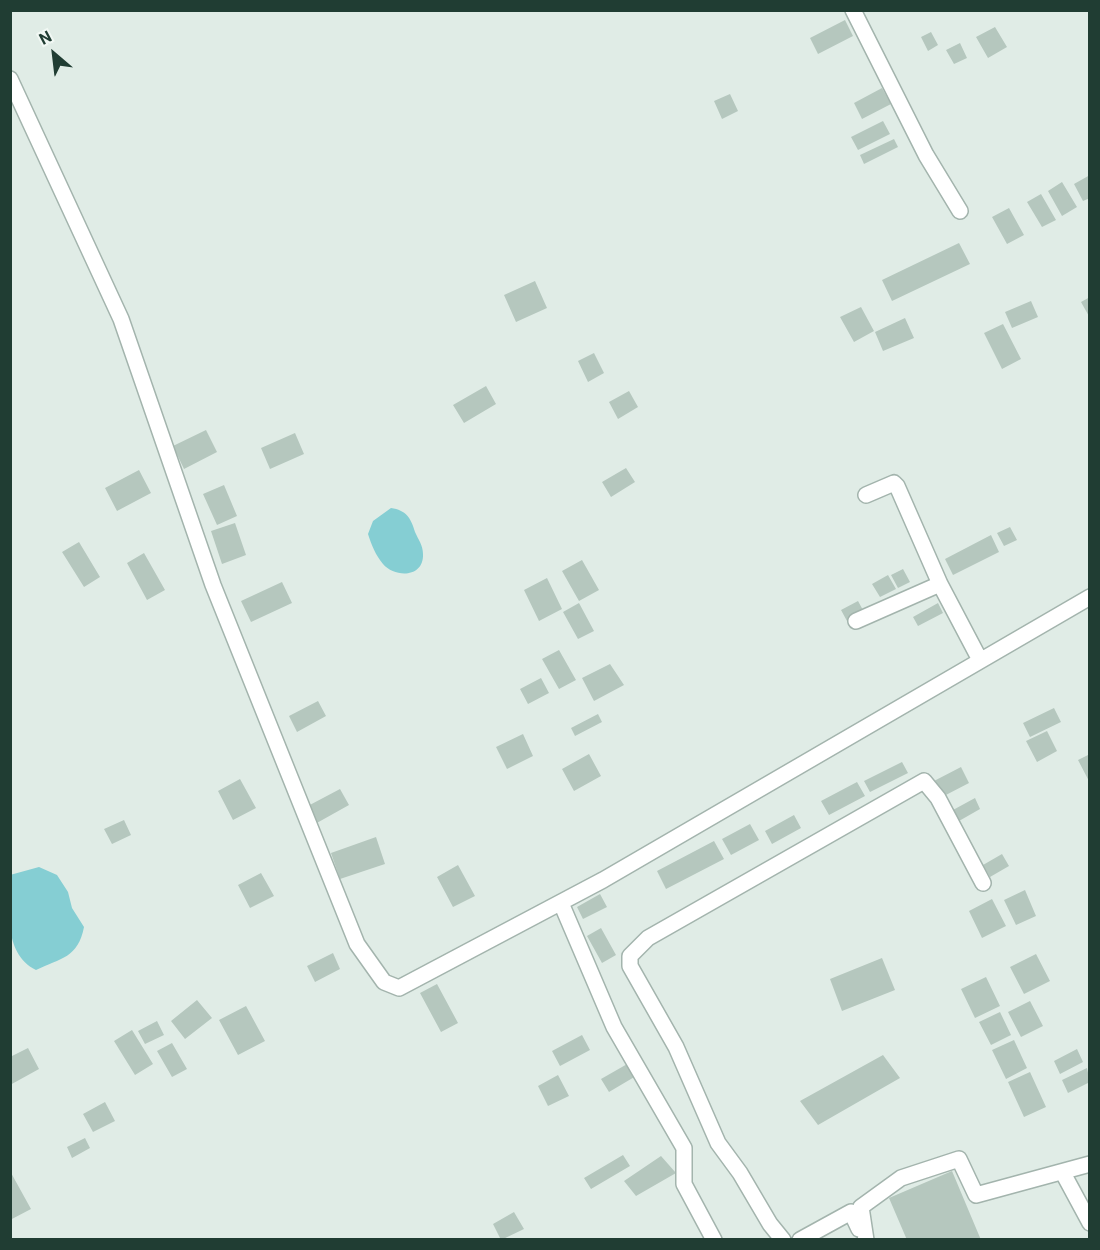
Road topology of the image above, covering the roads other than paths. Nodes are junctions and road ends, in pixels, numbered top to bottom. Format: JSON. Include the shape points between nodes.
{"nodes":[{"id":1,"x":854,"y":10,"type":"edge"},
{"id":2,"x":10,"y":79,"type":"edge"},
{"id":3,"x":960,"y":211,"type":"dead end"},
{"id":4,"x":866,"y":495,"type":"dead end"},
{"id":5,"x":940,"y":584,"type":"junction"},
{"id":6,"x":1089,"y":597,"type":"edge"},
{"id":7,"x":856,"y":621,"type":"dead end"},
{"id":8,"x":980,"y":660,"type":"junction"},
{"id":9,"x":983,"y":883,"type":"dead end"},
{"id":10,"x":561,"y":903,"type":"junction"},
{"id":11,"x":1089,"y":1164,"type":"edge"},
{"id":12,"x":1064,"y":1173,"type":"junction"},
{"id":13,"x":1089,"y":1223,"type":"edge"},
{"id":14,"x":714,"y":1239,"type":"edge"},
{"id":15,"x":783,"y":1239,"type":"edge"},
{"id":16,"x":800,"y":1239,"type":"edge"},
{"id":17,"x":865,"y":1239,"type":"edge"}],
"edges":[{"from":1,"to":3,"type":"street","via":[[926,155]]},
{"from":2,"to":10,"type":"street","via":[[121,319],[213,585],[357,944],[384,982],[399,988]]},
{"from":4,"to":5,"type":"street","via":[[889,484],[897,486]]},
{"from":5,"to":7,"type":"street"},
{"from":5,"to":8,"type":"street"},
{"from":6,"to":8,"type":"street"},
{"from":8,"to":10,"type":"street"},
{"from":9,"to":15,"type":"street","via":[[938,798],[924,781],[648,938],[630,956],[630,966],[676,1047],[718,1143]]},
{"from":10,"to":14,"type":"street","via":[[614,1028],[684,1148],[684,1184]]},
{"from":11,"to":12,"type":"street"},
{"from":12,"to":13,"type":"street"},
{"from":12,"to":17,"type":"street","via":[[976,1195],[959,1159],[910,1175],[861,1207]]},
{"from":16,"to":17,"type":"street","via":[[851,1212]]}]}
